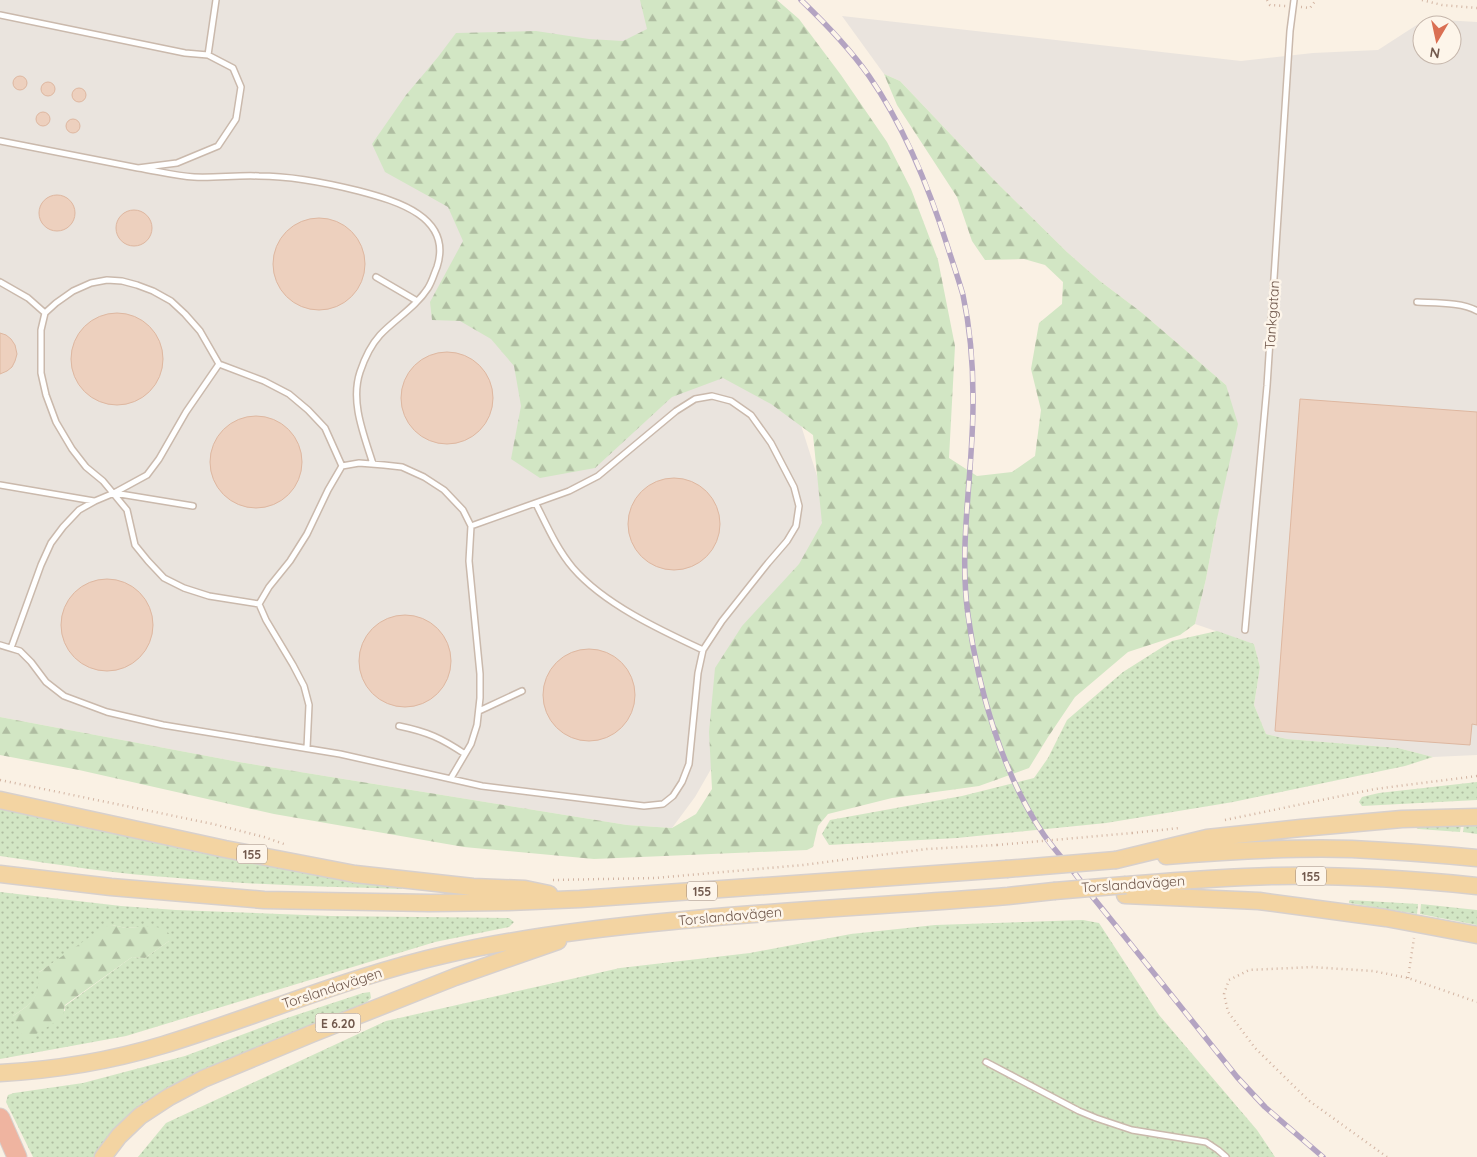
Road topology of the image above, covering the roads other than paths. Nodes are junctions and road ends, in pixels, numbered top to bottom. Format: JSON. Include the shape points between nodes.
{"nodes":[{"id":1,"x":216,"y":0,"type":"edge"},
{"id":2,"x":1294,"y":0,"type":"edge"},
{"id":3,"x":0,"y":15,"type":"edge"},
{"id":4,"x":208,"y":55,"type":"junction"},
{"id":5,"x":0,"y":142,"type":"edge"},
{"id":6,"x":138,"y":168,"type":"junction"},
{"id":7,"x":376,"y":277,"type":"dead end"},
{"id":8,"x":0,"y":282,"type":"edge"},
{"id":9,"x":417,"y":301,"type":"junction"},
{"id":10,"x":1417,"y":302,"type":"dead end"},
{"id":11,"x":1477,"y":311,"type":"edge"},
{"id":12,"x":45,"y":313,"type":"junction"},
{"id":13,"x":219,"y":364,"type":"junction"},
{"id":14,"x":373,"y":464,"type":"junction"},
{"id":15,"x":342,"y":466,"type":"junction"},
{"id":16,"x":0,"y":484,"type":"edge"},
{"id":17,"x":114,"y":493,"type":"junction"},
{"id":18,"x":95,"y":501,"type":"junction"},
{"id":19,"x":536,"y":504,"type":"junction"},
{"id":20,"x":193,"y":506,"type":"dead end"},
{"id":21,"x":471,"y":526,"type":"junction"},
{"id":22,"x":259,"y":604,"type":"junction"},
{"id":23,"x":1245,"y":630,"type":"dead end"},
{"id":24,"x":0,"y":645,"type":"edge"},
{"id":25,"x":11,"y":648,"type":"junction"},
{"id":26,"x":703,"y":650,"type":"junction"},
{"id":27,"x":522,"y":691,"type":"dead end"},
{"id":28,"x":479,"y":711,"type":"junction"},
{"id":29,"x":399,"y":726,"type":"dead end"},
{"id":30,"x":307,"y":748,"type":"junction"},
{"id":31,"x":465,"y":754,"type":"junction"},
{"id":32,"x":451,"y":778,"type":"junction"},
{"id":33,"x":0,"y":800,"type":"edge"},
{"id":34,"x":1477,"y":817,"type":"edge"},
{"id":35,"x":1477,"y":858,"type":"edge"},
{"id":36,"x":1116,"y":860,"type":"junction"},
{"id":37,"x":0,"y":874,"type":"edge"},
{"id":38,"x":1477,"y":886,"type":"edge"},
{"id":39,"x":1126,"y":890,"type":"junction"},
{"id":40,"x":580,"y":899,"type":"junction"},
{"id":41,"x":596,"y":928,"type":"junction"},
{"id":42,"x":1477,"y":935,"type":"edge"},
{"id":43,"x":986,"y":1062,"type":"dead end"},
{"id":44,"x":0,"y":1073,"type":"edge"},
{"id":45,"x":2,"y":1122,"type":"edge"},
{"id":46,"x":17,"y":1157,"type":"edge"},
{"id":47,"x":103,"y":1157,"type":"edge"},
{"id":48,"x":1226,"y":1157,"type":"edge"}],
"edges":[{"from":1,"to":4,"type":"lane"},
{"from":2,"to":23,"type":"lane","name":"Tankgatan","via":[[1268,386]]},
{"from":3,"to":4,"type":"lane"},
{"from":4,"to":6,"type":"lane","via":[[233,68],[241,87],[236,118],[218,146],[177,163]]},
{"from":5,"to":6,"type":"lane"},
{"from":6,"to":9,"type":"lane","via":[[193,177],[260,176],[302,180],[359,191],[413,210],[437,232],[440,247],[434,275]]},
{"from":7,"to":9,"type":"lane"},
{"from":8,"to":12,"type":"lane","via":[[28,298]]},
{"from":9,"to":14,"type":"lane","via":[[379,336],[360,372],[356,390],[358,410]]},
{"from":10,"to":11,"type":"lane"},
{"from":12,"to":13,"type":"lane","via":[[73,290],[91,283],[107,280],[137,285],[171,301],[186,314]]},
{"from":12,"to":17,"type":"lane","via":[[41,330],[41,372],[56,422],[86,467]]},
{"from":13,"to":15,"type":"lane","via":[[264,381],[302,404],[325,428]]},
{"from":13,"to":17,"type":"lane","via":[[147,475]]},
{"from":14,"to":15,"type":"lane"},
{"from":14,"to":21,"type":"lane","via":[[402,468],[444,490],[463,510]]},
{"from":15,"to":22,"type":"lane","via":[[307,534]]},
{"from":16,"to":18,"type":"lane"},
{"from":17,"to":18,"type":"lane"},
{"from":17,"to":20,"type":"lane"},
{"from":17,"to":22,"type":"lane","via":[[127,510],[134,545],[164,578],[209,596]]},
{"from":18,"to":25,"type":"lane","via":[[79,510],[51,543]]},
{"from":19,"to":21,"type":"lane"},
{"from":19,"to":26,"type":"lane","via":[[573,567],[595,589],[622,608]]},
{"from":19,"to":26,"type":"lane","via":[[598,476],[694,399],[712,396],[731,401],[751,415],[771,443],[794,487],[799,506],[796,526]]},
{"from":21,"to":28,"type":"lane","via":[[469,561],[480,674]]},
{"from":22,"to":30,"type":"lane","via":[[304,686],[309,705]]},
{"from":24,"to":25,"type":"lane"},
{"from":25,"to":30,"type":"lane","via":[[20,652],[46,682],[64,696],[107,712],[163,725]]},
{"from":26,"to":32,"type":"lane","via":[[689,764],[673,796],[663,804],[644,806],[514,791]]},
{"from":27,"to":28,"type":"lane"},
{"from":28,"to":31,"type":"lane"},
{"from":29,"to":31,"type":"lane","via":[[443,739]]},
{"from":30,"to":32,"type":"lane"},
{"from":31,"to":32,"type":"lane"},
{"from":33,"to":40,"type":"main road","number":"155","via":[[355,874],[473,887],[525,889]]},
{"from":34,"to":36,"type":"main road","via":[[1402,819],[1217,837]]},
{"from":35,"to":36,"type":"main road","name":"Torslandavägen","number":"155","via":[[1350,849]]},
{"from":36,"to":40,"type":"main road","name":"Torslandavägen","number":"155","bridge":true},
{"from":37,"to":40,"type":"main road","name":"Torslandavägen","number":"155","via":[[264,900],[521,902]]},
{"from":38,"to":39,"type":"main road","name":"Torslandavägen","number":"155","via":[[1421,880],[1283,876],[1199,879]]},
{"from":39,"to":41,"type":"main road","name":"Torslandavägen","number":"155","bridge":true,"via":[[1054,890]]},
{"from":39,"to":42,"type":"main road","via":[[1259,902],[1376,917]]},
{"from":41,"to":44,"type":"main road","name":"Torslandavägen","number":"155","via":[[448,954],[375,973],[162,1046],[60,1068]]},
{"from":41,"to":47,"type":"main road","number":"E 6.20","via":[[455,977],[203,1079],[140,1116]]},
{"from":43,"to":48,"type":"lane","via":[[1096,1118],[1132,1130],[1206,1142]]},
{"from":45,"to":46,"type":"highway"}]}
